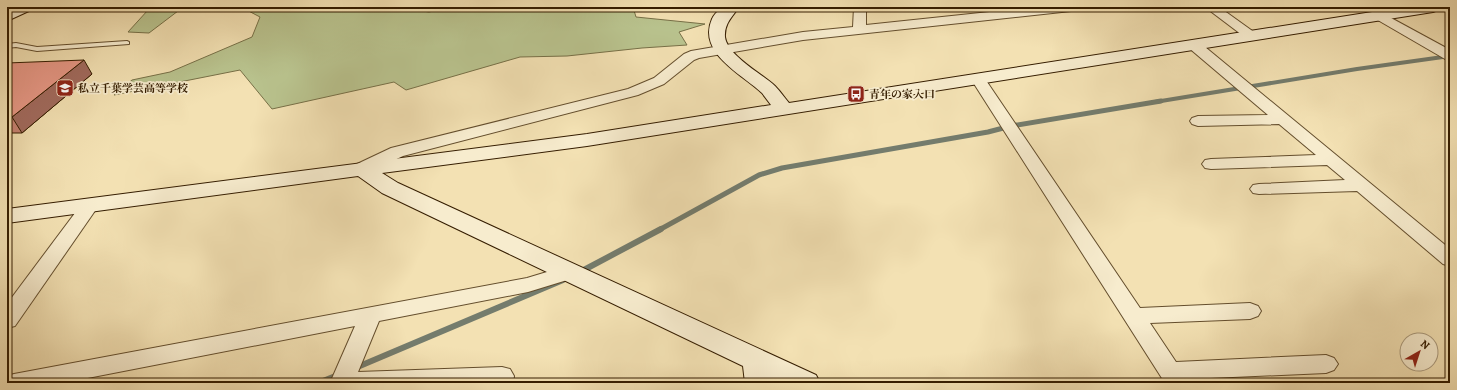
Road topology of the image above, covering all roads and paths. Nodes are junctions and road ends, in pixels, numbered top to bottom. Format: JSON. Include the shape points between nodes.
{"nodes":[{"id":1,"x":26,"y":7,"type":"edge"},
{"id":2,"x":731,"y":7,"type":"edge"},
{"id":3,"x":860,"y":7,"type":"edge"},
{"id":4,"x":1071,"y":7,"type":"edge"},
{"id":5,"x":1211,"y":7,"type":"edge"},
{"id":6,"x":1433,"y":7,"type":"edge"},
{"id":7,"x":7,"y":16,"type":"edge"},
{"id":8,"x":1380,"y":16,"type":"junction"},
{"id":9,"x":859,"y":30,"type":"junction"},
{"id":10,"x":1251,"y":35,"type":"junction"},
{"id":11,"x":127,"y":43,"type":"dead end"},
{"id":12,"x":1194,"y":45,"type":"junction"},
{"id":13,"x":7,"y":46,"type":"edge"},
{"id":14,"x":722,"y":49,"type":"junction"},
{"id":15,"x":1450,"y":56,"type":"edge"},
{"id":16,"x":978,"y":79,"type":"junction"},
{"id":17,"x":784,"y":108,"type":"junction"},
{"id":18,"x":1282,"y":119,"type":"junction"},
{"id":19,"x":1198,"y":121,"type":"dead end"},
{"id":20,"x":1331,"y":160,"type":"junction"},
{"id":21,"x":1211,"y":164,"type":"dead end"},
{"id":22,"x":361,"y":169,"type":"junction"},
{"id":23,"x":1362,"y":185,"type":"junction"},
{"id":24,"x":1258,"y":189,"type":"dead end"},
{"id":25,"x":90,"y":205,"type":"junction"},
{"id":26,"x":7,"y":216,"type":"edge"},
{"id":27,"x":1450,"y":259,"type":"edge"},
{"id":28,"x":570,"y":272,"type":"junction"},
{"id":29,"x":1250,"y":311,"type":"dead end"},
{"id":30,"x":371,"y":314,"type":"junction"},
{"id":31,"x":1134,"y":316,"type":"junction"},
{"id":32,"x":7,"y":320,"type":"edge"},
{"id":33,"x":1326,"y":364,"type":"dead end"},
{"id":34,"x":757,"y":371,"type":"edge"},
{"id":35,"x":1174,"y":377,"type":"edge"},
{"id":36,"x":343,"y":382,"type":"edge"},
{"id":37,"x":14,"y":383,"type":"edge"},
{"id":38,"x":501,"y":383,"type":"edge"},
{"id":39,"x":806,"y":383,"type":"edge"}],
"edges":[{"from":1,"to":7,"type":"street"},
{"from":2,"to":14,"type":"street","via":[[720,19],[717,37]]},
{"from":3,"to":9,"type":"street"},
{"from":4,"to":9,"type":"street"},
{"from":5,"to":10,"type":"street"},
{"from":6,"to":8,"type":"street"},
{"from":8,"to":10,"type":"street"},
{"from":8,"to":15,"type":"street"},
{"from":9,"to":14,"type":"street"},
{"from":10,"to":12,"type":"street"},
{"from":11,"to":13,"type":"lane","via":[[37,49]]},
{"from":12,"to":16,"type":"street"},
{"from":12,"to":18,"type":"street"},
{"from":14,"to":17,"type":"street","via":[[769,90]]},
{"from":14,"to":22,"type":"street","via":[[689,57],[659,81],[633,92],[397,152]]},
{"from":16,"to":17,"type":"street"},
{"from":16,"to":31,"type":"street"},
{"from":17,"to":22,"type":"street","via":[[587,140]]},
{"from":18,"to":19,"type":"street"},
{"from":18,"to":20,"type":"street"},
{"from":20,"to":21,"type":"street"},
{"from":20,"to":23,"type":"street"},
{"from":22,"to":25,"type":"street"},
{"from":22,"to":28,"type":"street","via":[[390,188]]},
{"from":23,"to":24,"type":"street"},
{"from":23,"to":27,"type":"street"},
{"from":25,"to":26,"type":"street"},
{"from":25,"to":32,"type":"street"},
{"from":28,"to":30,"type":"street","via":[[528,285]]},
{"from":28,"to":34,"type":"street"},
{"from":29,"to":31,"type":"street"},
{"from":30,"to":36,"type":"street"},
{"from":30,"to":37,"type":"street"},
{"from":31,"to":35,"type":"street"},
{"from":33,"to":35,"type":"street"},
{"from":34,"to":39,"type":"street"},
{"from":36,"to":38,"type":"street","via":[[502,376]]}]}
